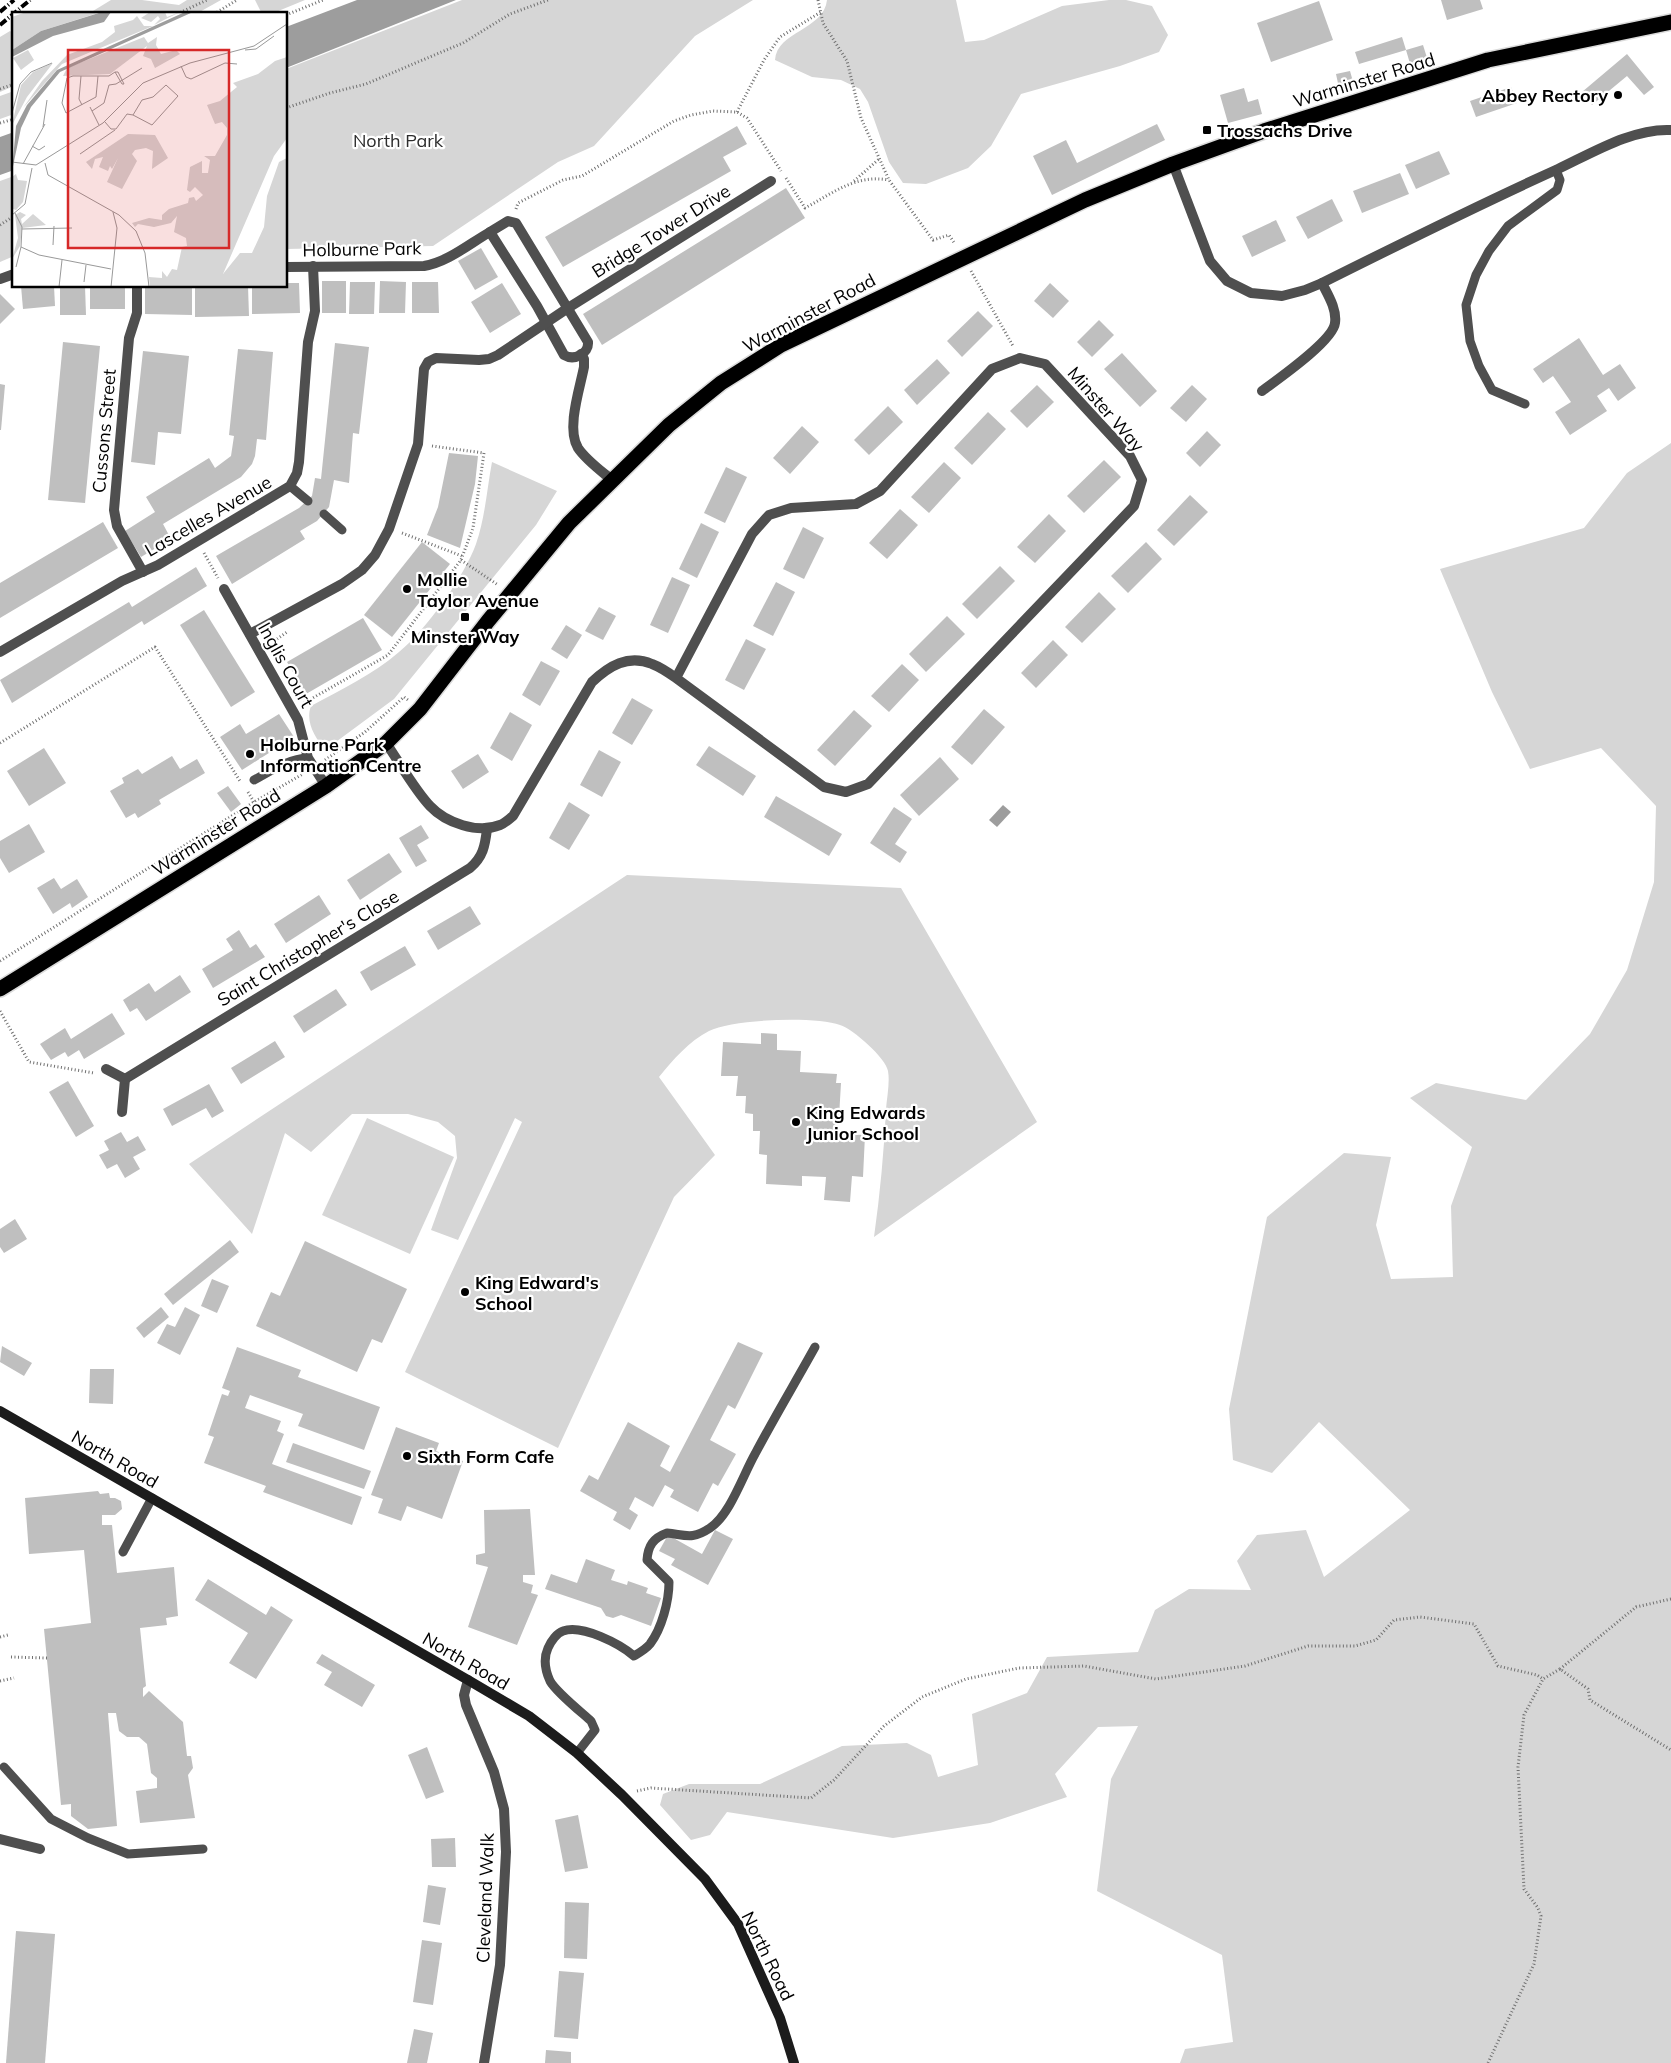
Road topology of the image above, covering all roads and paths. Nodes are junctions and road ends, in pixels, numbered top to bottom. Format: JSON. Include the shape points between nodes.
{"nodes":[{"id":1,"x":207,"y":0,"type":"edge"},
{"id":2,"x":237,"y":0,"type":"edge"},
{"id":3,"x":324,"y":0,"type":"edge"},
{"id":4,"x":548,"y":0,"type":"edge"},
{"id":5,"x":818,"y":0,"type":"edge"},
{"id":6,"x":181,"y":12,"type":"edge"},
{"id":7,"x":217,"y":12,"type":"edge"},
{"id":8,"x":821,"y":12,"type":"junction"},
{"id":9,"x":288,"y":14,"type":"edge"},
{"id":10,"x":1671,"y":22,"type":"edge"},
{"id":11,"x":288,"y":107,"type":"edge"},
{"id":12,"x":737,"y":112,"type":"junction"},
{"id":13,"x":12,"y":120,"type":"edge"},
{"id":14,"x":0,"y":124,"type":"edge"},
{"id":15,"x":1671,"y":130,"type":"edge"},
{"id":16,"x":879,"y":159,"type":"junction"},
{"id":17,"x":1173,"y":164,"type":"junction"},
{"id":18,"x":1556,"y":170,"type":"junction"},
{"id":19,"x":889,"y":180,"type":"junction"},
{"id":20,"x":771,"y":181,"type":"dead end"},
{"id":21,"x":854,"y":182,"type":"junction"},
{"id":22,"x":518,"y":204,"type":"dead end"},
{"id":23,"x":12,"y":217,"type":"edge"},
{"id":24,"x":0,"y":225,"type":"edge"},
{"id":25,"x":490,"y":232,"type":"junction"},
{"id":26,"x":942,"y":238,"type":"dead end"},
{"id":27,"x":963,"y":258,"type":"junction"},
{"id":28,"x":288,"y":266,"type":"edge"},
{"id":29,"x":313,"y":266,"type":"junction"},
{"id":30,"x":12,"y":275,"type":"edge"},
{"id":31,"x":0,"y":279,"type":"edge"},
{"id":32,"x":1322,"y":283,"type":"junction"},
{"id":33,"x":137,"y":288,"type":"edge"},
{"id":34,"x":568,"y":308,"type":"junction"},
{"id":35,"x":546,"y":324,"type":"junction"},
{"id":36,"x":581,"y":354,"type":"junction"},
{"id":37,"x":1020,"y":358,"type":"junction"},
{"id":38,"x":1262,"y":391,"type":"dead end"},
{"id":39,"x":1525,"y":404,"type":"dead end"},
{"id":40,"x":418,"y":444,"type":"junction"},
{"id":41,"x":612,"y":480,"type":"junction"},
{"id":42,"x":290,"y":486,"type":"junction"},
{"id":43,"x":308,"y":501,"type":"dead end"},
{"id":44,"x":324,"y":514,"type":"dead end"},
{"id":45,"x":342,"y":530,"type":"dead end"},
{"id":46,"x":401,"y":533,"type":"dead end"},
{"id":47,"x":198,"y":542,"type":"junction"},
{"id":48,"x":462,"y":558,"type":"junction"},
{"id":49,"x":142,"y":572,"type":"junction"},
{"id":50,"x":490,"y":578,"type":"dead end"},
{"id":51,"x":224,"y":589,"type":"joint"},
{"id":52,"x":250,"y":634,"type":"junction"},
{"id":53,"x":0,"y":652,"type":"edge"},
{"id":54,"x":676,"y":678,"type":"junction"},
{"id":55,"x":292,"y":709,"type":"junction"},
{"id":56,"x":420,"y":709,"type":"junction"},
{"id":57,"x":0,"y":743,"type":"edge"},
{"id":58,"x":386,"y":743,"type":"junction"},
{"id":59,"x":308,"y":758,"type":"junction"},
{"id":60,"x":314,"y":768,"type":"junction"},
{"id":61,"x":254,"y":780,"type":"dead end"},
{"id":62,"x":326,"y":786,"type":"junction"},
{"id":63,"x":254,"y":802,"type":"junction"},
{"id":64,"x":487,"y":829,"type":"junction"},
{"id":65,"x":0,"y":962,"type":"edge"},
{"id":66,"x":0,"y":988,"type":"edge"},
{"id":67,"x":0,"y":1011,"type":"edge"},
{"id":68,"x":106,"y":1069,"type":"joint"},
{"id":69,"x":125,"y":1079,"type":"junction"},
{"id":70,"x":122,"y":1112,"type":"dead end"},
{"id":71,"x":815,"y":1348,"type":"dead end"},
{"id":72,"x":0,"y":1411,"type":"edge"},
{"id":73,"x":152,"y":1498,"type":"junction"},
{"id":74,"x":123,"y":1552,"type":"dead end"},
{"id":75,"x":1671,"y":1599,"type":"edge"},
{"id":76,"x":8,"y":1636,"type":"dead end"},
{"id":77,"x":0,"y":1637,"type":"edge"},
{"id":78,"x":11,"y":1657,"type":"dead end"},
{"id":79,"x":47,"y":1658,"type":"dead end"},
{"id":80,"x":1560,"y":1669,"type":"junction"},
{"id":81,"x":14,"y":1678,"type":"dead end"},
{"id":82,"x":1543,"y":1679,"type":"junction"},
{"id":83,"x":468,"y":1680,"type":"junction"},
{"id":84,"x":0,"y":1681,"type":"edge"},
{"id":85,"x":1671,"y":1750,"type":"edge"},
{"id":86,"x":577,"y":1753,"type":"junction"},
{"id":87,"x":4,"y":1767,"type":"dead end"},
{"id":88,"x":622,"y":1795,"type":"junction"},
{"id":89,"x":0,"y":1839,"type":"edge"},
{"id":90,"x":40,"y":1849,"type":"dead end"},
{"id":91,"x":203,"y":1849,"type":"dead end"},
{"id":92,"x":484,"y":2063,"type":"edge"},
{"id":93,"x":794,"y":2063,"type":"edge"},
{"id":94,"x":1488,"y":2063,"type":"edge"}],
"edges":[{"from":1,"to":6,"type":"path"},
{"from":2,"to":7,"type":"path"},
{"from":3,"to":9,"type":"path"},
{"from":4,"to":11,"type":"path","via":[[510,14],[463,43],[425,60],[366,84]]},
{"from":5,"to":8,"type":"path"},
{"from":8,"to":12,"type":"path","via":[[780,36]]},
{"from":8,"to":16,"type":"path","via":[[829,36],[846,61],[861,118]]},
{"from":10,"to":17,"type":"highway","name":"Warminster Road","via":[[1488,60],[1264,130]]},
{"from":12,"to":21,"type":"path","via":[[747,118],[805,208]]},
{"from":12,"to":22,"type":"path","via":[[713,111],[674,121],[582,176],[563,180]]},
{"from":13,"to":14,"type":"path"},
{"from":15,"to":18,"type":"street","via":[[1636,133]]},
{"from":16,"to":19,"type":"path"},
{"from":16,"to":21,"type":"path"},
{"from":17,"to":27,"type":"highway","name":"Warminster Road","via":[[1085,200]]},
{"from":17,"to":32,"type":"street","via":[[1210,260],[1227,281],[1251,293],[1282,296]]},
{"from":18,"to":32,"type":"street"},
{"from":18,"to":39,"type":"lane","via":[[1560,180],[1557,190],[1508,226],[1476,275],[1466,305],[1470,341],[1492,390]]},
{"from":19,"to":21,"type":"path","via":[[877,178]]},
{"from":19,"to":26,"type":"path","via":[[934,240]]},
{"from":20,"to":34,"type":"street","name":"Bridge Tower Drive"},
{"from":23,"to":24,"type":"path"},
{"from":25,"to":29,"type":"street","name":"Holburne Park","via":[[435,264]]},
{"from":25,"to":34,"type":"street","name":"Holburne Park","via":[[508,221],[516,223]]},
{"from":25,"to":35,"type":"street"},
{"from":27,"to":37,"type":"path"},
{"from":27,"to":41,"type":"highway","name":"Warminster Road","via":[[781,345],[721,383]]},
{"from":28,"to":29,"type":"street","name":"Holburne Park"},
{"from":29,"to":42,"type":"street","name":"Lascelles Avenue","via":[[314,311],[308,342],[299,462]]},
{"from":30,"to":31,"type":"street"},
{"from":32,"to":38,"type":"street","via":[[1333,306],[1335,324],[1328,338]]},
{"from":33,"to":49,"type":"street","name":"Cussons Street","via":[[136,313],[129,338],[114,510],[117,526]]},
{"from":34,"to":35,"type":"street"},
{"from":34,"to":36,"type":"street","name":"Holburne Park","via":[[588,342],[586,351]]},
{"from":35,"to":36,"type":"street","via":[[564,356],[570,359]]},
{"from":35,"to":40,"type":"street","via":[[489,359],[436,358],[428,362],[424,370]]},
{"from":36,"to":41,"type":"street","via":[[584,367],[574,418],[574,439],[578,448]]},
{"from":37,"to":54,"type":"street","via":[[992,368],[880,492],[856,504],[790,508],[769,515],[752,534]]},
{"from":37,"to":54,"type":"street","name":"Minster Way","via":[[1046,364],[1130,456],[1142,480],[1134,506],[868,784],[846,792],[824,787]]},
{"from":40,"to":48,"type":"path","via":[[484,453],[473,528]]},
{"from":40,"to":52,"type":"street","via":[[389,529],[362,570]]},
{"from":41,"to":56,"type":"highway","name":"Warminster Road","via":[[569,523]]},
{"from":42,"to":43,"type":"lane"},
{"from":42,"to":47,"type":"street","name":"Lascelles Avenue"},
{"from":44,"to":45,"type":"lane"},
{"from":46,"to":48,"type":"path"},
{"from":47,"to":49,"type":"street","name":"Lascelles Avenue"},
{"from":47,"to":51,"type":"path"},
{"from":48,"to":50,"type":"path"},
{"from":48,"to":55,"type":"path","via":[[388,655]]},
{"from":49,"to":53,"type":"street","name":"Lascelles Avenue"},
{"from":51,"to":52,"type":"street","name":"Inglis Court"},
{"from":52,"to":55,"type":"street","name":"Inglis Court"},
{"from":54,"to":64,"type":"street","name":"Minster Way","via":[[652,663],[628,661],[607,668],[592,682],[513,816],[501,825]]},
{"from":55,"to":59,"type":"street","name":"Inglis Court","via":[[303,734]]},
{"from":56,"to":58,"type":"highway","name":"Warminster Road"},
{"from":56,"to":60,"type":"path","via":[[404,697],[365,732]]},
{"from":57,"to":63,"type":"path","via":[[155,647]]},
{"from":58,"to":62,"type":"highway","name":"Warminster Road"},
{"from":58,"to":64,"type":"street","via":[[435,811],[463,825]]},
{"from":59,"to":60,"type":"street","name":"Inglis Court"},
{"from":59,"to":61,"type":"lane","via":[[278,766]]},
{"from":60,"to":62,"type":"street","name":"Inglis Court"},
{"from":60,"to":63,"type":"path"},
{"from":62,"to":66,"type":"highway","name":"Warminster Road"},
{"from":63,"to":65,"type":"path"},
{"from":64,"to":69,"type":"street","name":"Saint Christopher's Close","via":[[484,851],[470,868]]},
{"from":67,"to":68,"type":"path","via":[[28,1062],[96,1073]]},
{"from":68,"to":69,"type":"street"},
{"from":69,"to":70,"type":"street"},
{"from":71,"to":86,"type":"lane","via":[[754,1454],[722,1518],[694,1536],[666,1533],[652,1542],[647,1550],[647,1560],[668,1582],[669,1592],[667,1607],[649,1645],[634,1656],[612,1642],[585,1632],[562,1631],[552,1640],[544,1666],[551,1683],[591,1722],[595,1730]]},
{"from":72,"to":73,"type":"street","name":"North Road"},
{"from":73,"to":74,"type":"lane"},
{"from":73,"to":83,"type":"street","name":"North Road"},
{"from":75,"to":80,"type":"path","via":[[1636,1608]]},
{"from":76,"to":77,"type":"path"},
{"from":78,"to":79,"type":"path"},
{"from":80,"to":82,"type":"path"},
{"from":80,"to":85,"type":"path","via":[[1588,1689],[1590,1700]]},
{"from":81,"to":84,"type":"path"},
{"from":82,"to":88,"type":"path","via":[[1498,1666],[1474,1624],[1420,1617],[1394,1620],[1376,1640],[1355,1646],[1308,1646],[1245,1666],[1156,1679],[1084,1666],[1019,1668],[966,1680],[922,1697],[884,1726],[834,1780],[811,1798],[651,1788]]},
{"from":82,"to":94,"type":"path","via":[[1524,1715],[1518,1767],[1524,1889],[1541,1916],[1534,1964]]},
{"from":83,"to":86,"type":"street","name":"North Road","via":[[529,1716]]},
{"from":83,"to":92,"type":"street","name":"Cleveland Walk","via":[[464,1695],[466,1705],[494,1772],[504,1809],[506,1852],[500,1964]]},
{"from":86,"to":88,"type":"street","name":"North Road"},
{"from":87,"to":91,"type":"lane","via":[[51,1819],[88,1838],[128,1854]]},
{"from":88,"to":93,"type":"street","name":"North Road","via":[[705,1879],[738,1924],[780,2018]]},
{"from":89,"to":90,"type":"street"}]}
